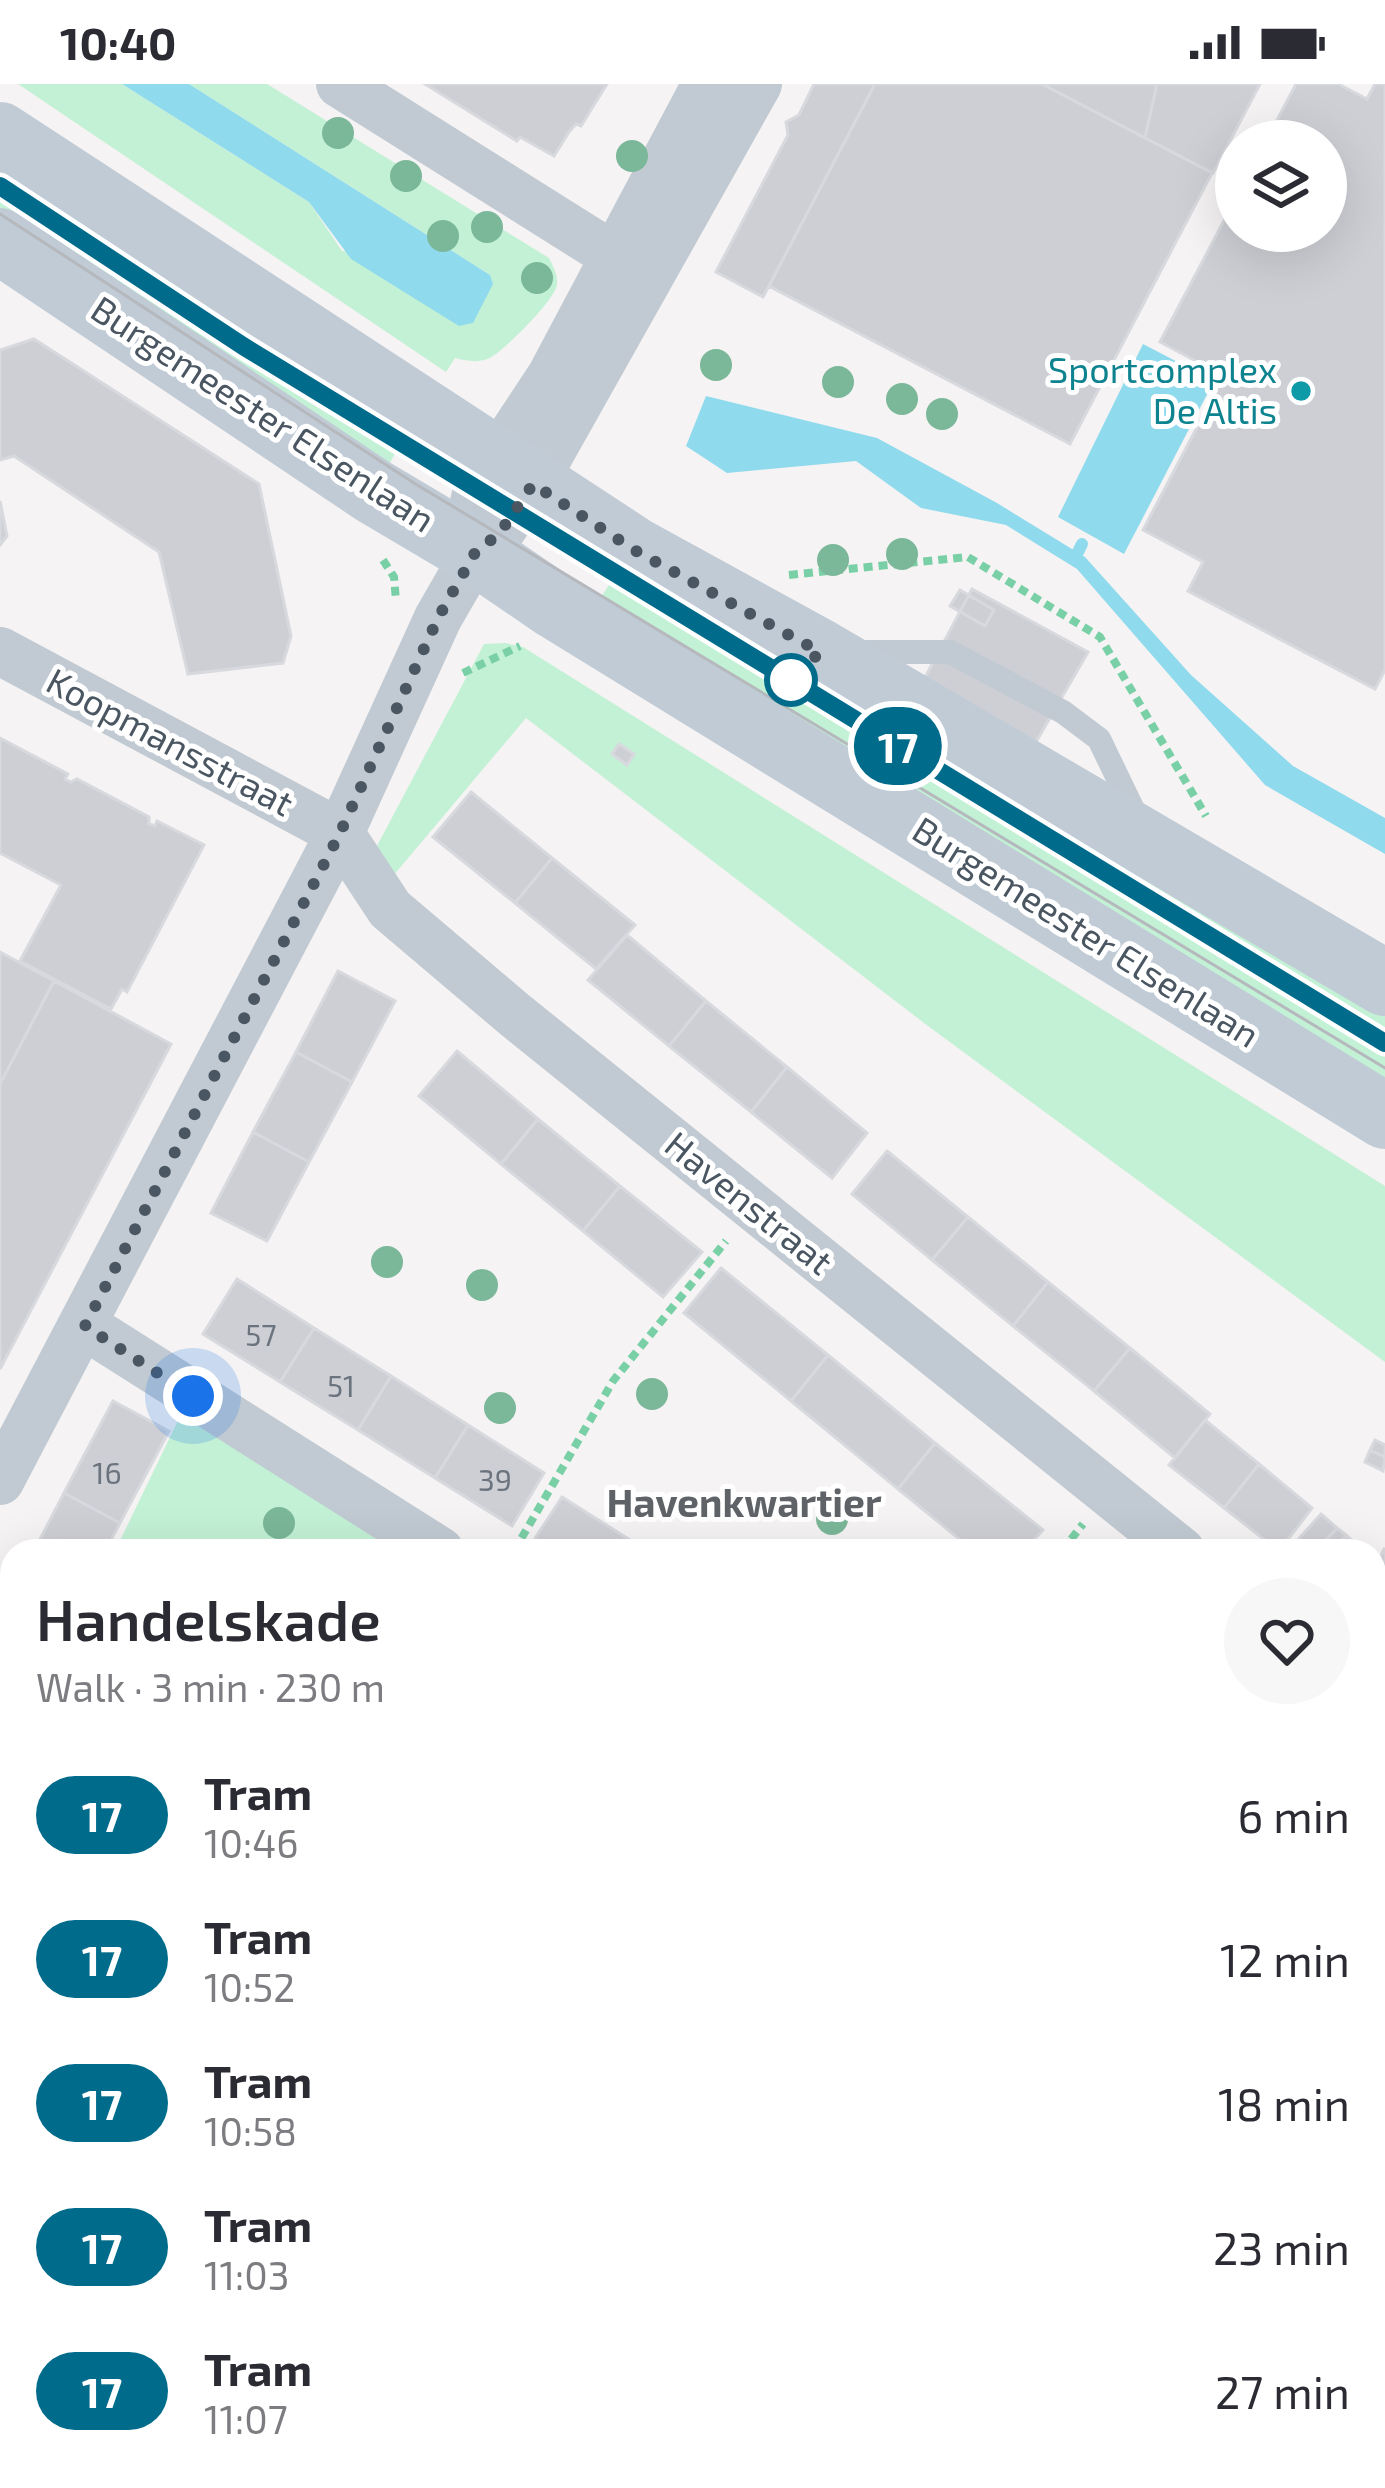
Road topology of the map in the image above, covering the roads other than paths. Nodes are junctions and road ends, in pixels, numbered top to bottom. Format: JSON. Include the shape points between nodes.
{"nodes":[{"id":1,"x":340,"y":84,"type":"edge"},
{"id":2,"x":706,"y":84,"type":"edge"},
{"id":3,"x":758,"y":84,"type":"edge"},
{"id":4,"x":0,"y":135,"type":"edge"},
{"id":5,"x":0,"y":241,"type":"edge"},
{"id":6,"x":631,"y":267,"type":"junction"},
{"id":7,"x":513,"y":472,"type":"junction"},
{"id":8,"x":476,"y":551,"type":"junction"},
{"id":9,"x":0,"y":651,"type":"edge"},
{"id":10,"x":340,"y":833,"type":"junction"},
{"id":11,"x":1385,"y":983,"type":"edge"},
{"id":12,"x":1385,"y":1116,"type":"edge"},
{"id":13,"x":85,"y":1326,"type":"junction"},
{"id":14,"x":0,"y":1481,"type":"edge"},
{"id":15,"x":421,"y":1539,"type":"edge"},
{"id":16,"x":1166,"y":1539,"type":"edge"}],
"edges":[{"from":1,"to":6,"type":"street"},
{"from":2,"to":6,"type":"street"},
{"from":3,"to":6,"type":"street"},
{"from":4,"to":7,"type":"main road"},
{"from":5,"to":8,"type":"main road","name":"Burgemeester Elsenlaan"},
{"from":6,"to":7,"type":"street"},
{"from":7,"to":8,"type":"street","via":[[499,534]]},
{"from":7,"to":11,"type":"main road"},
{"from":8,"to":10,"type":"street"},
{"from":8,"to":12,"type":"main road","name":"Burgemeester Elsenlaan"},
{"from":9,"to":10,"type":"street","name":"Koopmansstraat"},
{"from":10,"to":13,"type":"street"},
{"from":10,"to":16,"type":"street","name":"Havenstraat","via":[[390,909]]},
{"from":13,"to":14,"type":"street"},
{"from":13,"to":15,"type":"street"}]}
